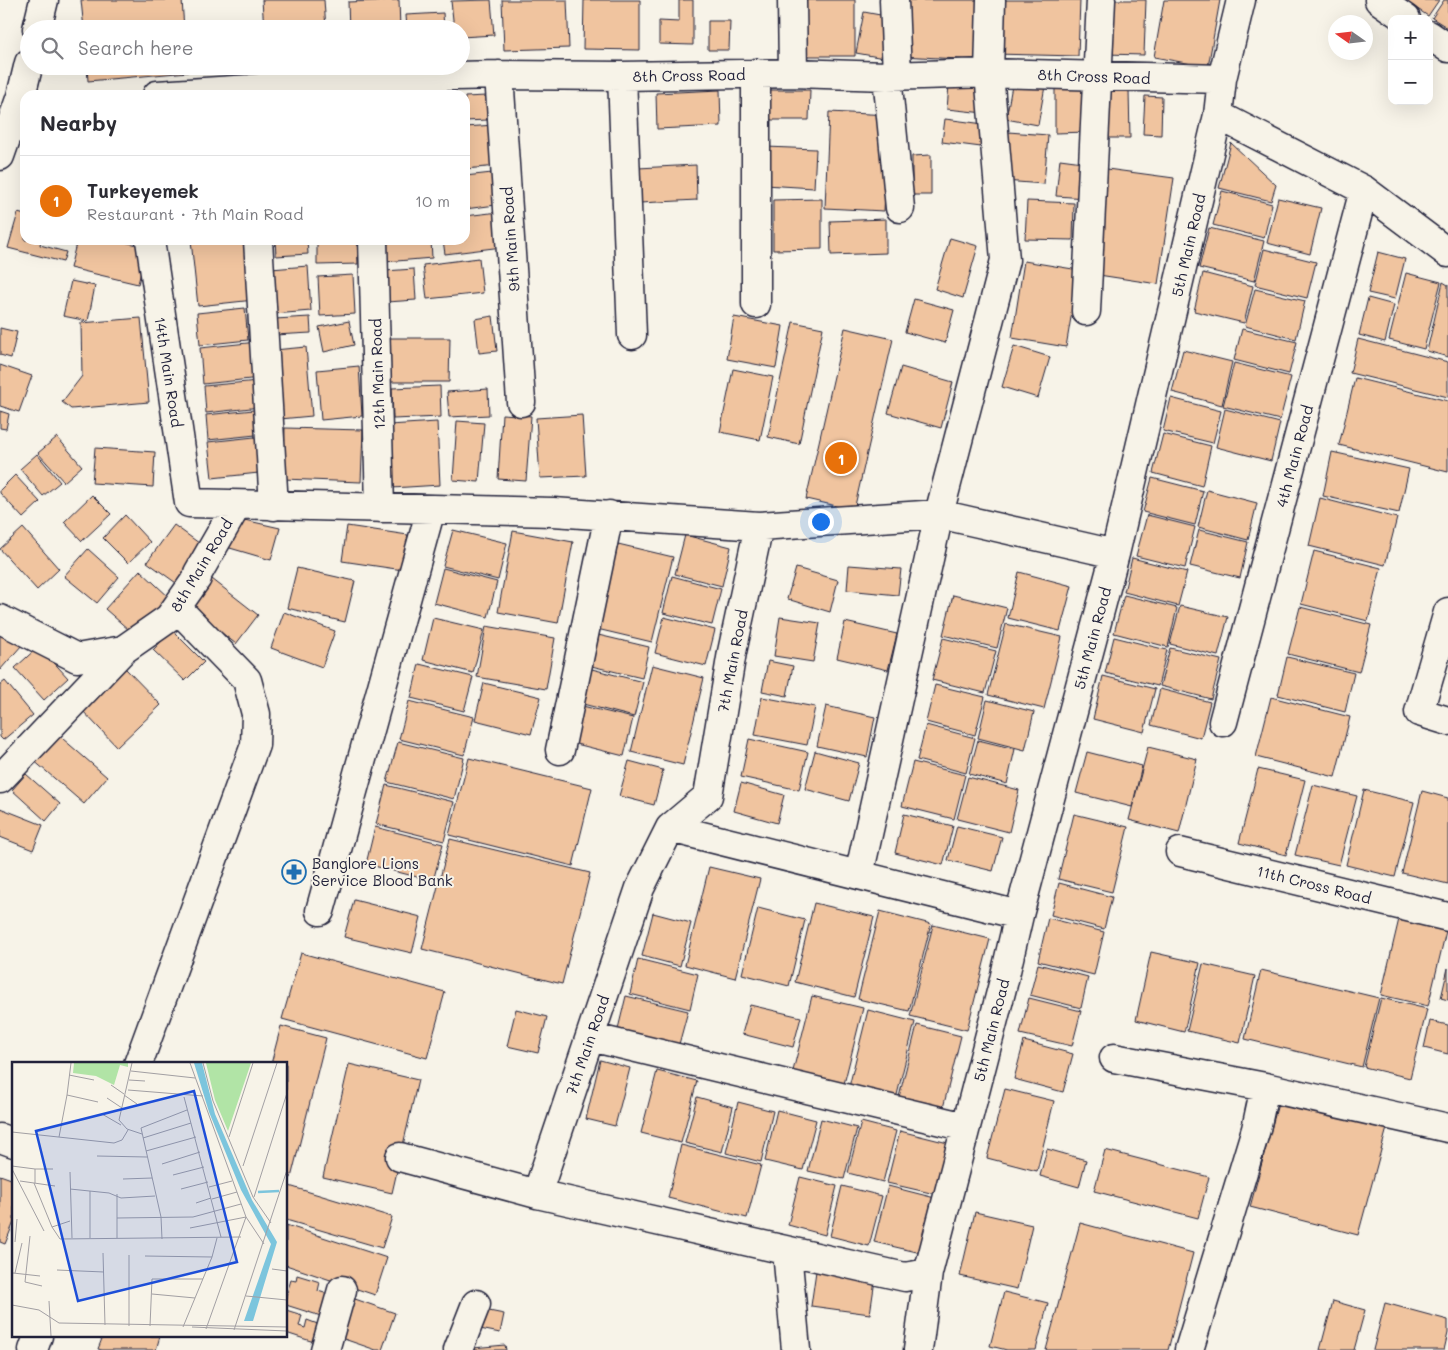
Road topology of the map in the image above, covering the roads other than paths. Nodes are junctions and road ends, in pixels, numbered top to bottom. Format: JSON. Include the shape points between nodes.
{"nodes":[{"id":1,"x":44,"y":0,"type":"edge"},
{"id":2,"x":792,"y":0,"type":"edge"},
{"id":3,"x":894,"y":0,"type":"edge"},
{"id":4,"x":991,"y":0,"type":"edge"},
{"id":5,"x":1100,"y":0,"type":"edge"},
{"id":6,"x":1241,"y":0,"type":"edge"},
{"id":7,"x":1379,"y":0,"type":"edge"},
{"id":8,"x":1400,"y":15,"type":"edge"},
{"id":9,"x":39,"y":20,"type":"edge"},
{"id":10,"x":1433,"y":38,"type":"edge"},
{"id":11,"x":1448,"y":48,"type":"edge"},
{"id":12,"x":756,"y":73,"type":"junction"},
{"id":13,"x":793,"y":73,"type":"junction"},
{"id":14,"x":989,"y":73,"type":"junction"},
{"id":15,"x":27,"y":75,"type":"edge"},
{"id":16,"x":499,"y":76,"type":"junction"},
{"id":17,"x":622,"y":76,"type":"junction"},
{"id":18,"x":892,"y":76,"type":"junction"},
{"id":19,"x":1098,"y":77,"type":"junction"},
{"id":20,"x":1222,"y":79,"type":"junction"},
{"id":21,"x":369,"y":86,"type":"edge"},
{"id":22,"x":24,"y":90,"type":"edge"},
{"id":23,"x":290,"y":90,"type":"edge"},
{"id":24,"x":20,"y":104,"type":"edge"},
{"id":25,"x":1218,"y":115,"type":"junction"},
{"id":26,"x":0,"y":156,"type":"edge"},
{"id":27,"x":1364,"y":190,"type":"junction"},
{"id":28,"x":900,"y":208,"type":"dead end"},
{"id":29,"x":151,"y":245,"type":"edge"},
{"id":30,"x":258,"y":245,"type":"edge"},
{"id":31,"x":373,"y":245,"type":"edge"},
{"id":32,"x":1448,"y":253,"type":"edge"},
{"id":33,"x":756,"y":304,"type":"dead end"},
{"id":34,"x":1086,"y":311,"type":"dead end"},
{"id":35,"x":632,"y":335,"type":"dead end"},
{"id":36,"x":521,"y":402,"type":"dead end"},
{"id":37,"x":237,"y":505,"type":"junction"},
{"id":38,"x":274,"y":506,"type":"junction"},
{"id":39,"x":380,"y":508,"type":"junction"},
{"id":40,"x":431,"y":509,"type":"junction"},
{"id":41,"x":939,"y":514,"type":"junction"},
{"id":42,"x":609,"y":516,"type":"junction"},
{"id":43,"x":759,"y":526,"type":"junction"},
{"id":44,"x":1115,"y":554,"type":"junction"},
{"id":45,"x":177,"y":608,"type":"junction"},
{"id":46,"x":1448,"y":612,"type":"edge"},
{"id":47,"x":0,"y":619,"type":"edge"},
{"id":48,"x":124,"y":650,"type":"junction"},
{"id":49,"x":1448,"y":721,"type":"edge"},
{"id":50,"x":1223,"y":722,"type":"dead end"},
{"id":51,"x":560,"y":750,"type":"dead end"},
{"id":52,"x":0,"y":779,"type":"edge"},
{"id":53,"x":670,"y":828,"type":"junction"},
{"id":54,"x":1180,"y":852,"type":"dead end"},
{"id":55,"x":859,"y":875,"type":"junction"},
{"id":56,"x":320,"y":911,"type":"dead end"},
{"id":57,"x":1019,"y":914,"type":"junction"},
{"id":58,"x":1448,"y":917,"type":"edge"},
{"id":59,"x":590,"y":1037,"type":"junction"},
{"id":60,"x":1114,"y":1058,"type":"dead end"},
{"id":61,"x":139,"y":1062,"type":"edge"},
{"id":62,"x":1265,"y":1087,"type":"junction"},
{"id":63,"x":966,"y":1126,"type":"junction"},
{"id":64,"x":1448,"y":1128,"type":"edge"},
{"id":65,"x":0,"y":1138,"type":"edge"},
{"id":66,"x":12,"y":1142,"type":"edge"},
{"id":67,"x":400,"y":1157,"type":"dead end"},
{"id":68,"x":537,"y":1194,"type":"junction"},
{"id":69,"x":787,"y":1251,"type":"junction"},
{"id":70,"x":928,"y":1273,"type":"junction"},
{"id":71,"x":342,"y":1290,"type":"dead end"},
{"id":72,"x":476,"y":1304,"type":"dead end"},
{"id":73,"x":37,"y":1338,"type":"edge"},
{"id":74,"x":33,"y":1350,"type":"edge"},
{"id":75,"x":325,"y":1350,"type":"edge"},
{"id":76,"x":458,"y":1350,"type":"edge"},
{"id":77,"x":796,"y":1350,"type":"edge"},
{"id":78,"x":918,"y":1350,"type":"edge"},
{"id":79,"x":1189,"y":1350,"type":"edge"}],
"edges":[{"from":1,"to":9,"type":"street"},
{"from":2,"to":13,"type":"street"},
{"from":3,"to":18,"type":"street"},
{"from":4,"to":14,"type":"street"},
{"from":5,"to":19,"type":"street"},
{"from":6,"to":20,"type":"street","name":"5th Main Road"},
{"from":7,"to":8,"type":"street"},
{"from":10,"to":11,"type":"street"},
{"from":12,"to":13,"type":"street","name":"8th Cross Road"},
{"from":12,"to":17,"type":"street","name":"8th Cross Road"},
{"from":12,"to":33,"type":"street"},
{"from":13,"to":18,"type":"street","name":"8th Cross Road"},
{"from":14,"to":18,"type":"street","name":"8th Cross Road"},
{"from":14,"to":19,"type":"street","name":"8th Cross Road"},
{"from":14,"to":41,"type":"street","via":[[1005,260]]},
{"from":15,"to":22,"type":"street"},
{"from":16,"to":17,"type":"street","name":"8th Cross Road"},
{"from":16,"to":21,"type":"street","name":"8th Cross Road"},
{"from":16,"to":36,"type":"street","name":"9th Main Road"},
{"from":17,"to":35,"type":"street"},
{"from":18,"to":28,"type":"street"},
{"from":19,"to":20,"type":"street","name":"8th Cross Road"},
{"from":19,"to":34,"type":"street"},
{"from":20,"to":25,"type":"street","name":"5th Main Road"},
{"from":21,"to":23,"type":"street","name":"8th Cross Road"},
{"from":24,"to":26,"type":"street"},
{"from":25,"to":27,"type":"street"},
{"from":25,"to":44,"type":"street","name":"5th Main Road"},
{"from":27,"to":32,"type":"street"},
{"from":27,"to":50,"type":"street","name":"4th Main Road"},
{"from":29,"to":37,"type":"street","name":"14th Main Road","via":[[190,503]]},
{"from":30,"to":38,"type":"street"},
{"from":31,"to":39,"type":"street","name":"12th Main Road"},
{"from":37,"to":38,"type":"street"},
{"from":37,"to":45,"type":"street","name":"8th Main Road"},
{"from":38,"to":39,"type":"street"},
{"from":39,"to":40,"type":"street"},
{"from":40,"to":42,"type":"street"},
{"from":40,"to":56,"type":"street"},
{"from":41,"to":43,"type":"street"},
{"from":41,"to":44,"type":"street"},
{"from":41,"to":55,"type":"street"},
{"from":42,"to":43,"type":"street"},
{"from":42,"to":51,"type":"street"},
{"from":43,"to":53,"type":"street","name":"7th Main Road","via":[[732,652],[708,796]]},
{"from":44,"to":57,"type":"street","name":"5th Main Road"},
{"from":45,"to":48,"type":"street","name":"8th Main Road","via":[[169,618]]},
{"from":45,"to":61,"type":"street","via":[[247,680],[256,714],[255,745]]},
{"from":46,"to":49,"type":"street","via":[[1419,712]]},
{"from":47,"to":48,"type":"street","name":"8th Main Road","via":[[77,658]]},
{"from":48,"to":52,"type":"street"},
{"from":53,"to":55,"type":"street"},
{"from":53,"to":59,"type":"street","name":"7th Main Road","via":[[640,888]]},
{"from":54,"to":58,"type":"street","name":"11th Cross Road"},
{"from":55,"to":57,"type":"street"},
{"from":57,"to":63,"type":"street","name":"5th Main Road"},
{"from":59,"to":63,"type":"street"},
{"from":59,"to":68,"type":"street","name":"7th Main Road"},
{"from":60,"to":62,"type":"street"},
{"from":62,"to":64,"type":"street"},
{"from":62,"to":79,"type":"street","via":[[1256,1130]]},
{"from":63,"to":70,"type":"street","name":"5th Main Road"},
{"from":65,"to":66,"type":"street"},
{"from":67,"to":68,"type":"street"},
{"from":68,"to":69,"type":"street"},
{"from":69,"to":70,"type":"street","via":[[905,1277]]},
{"from":69,"to":77,"type":"street"},
{"from":70,"to":78,"type":"street","name":"5th Main Road"},
{"from":71,"to":75,"type":"street"},
{"from":72,"to":76,"type":"street"},
{"from":73,"to":74,"type":"street"}]}
